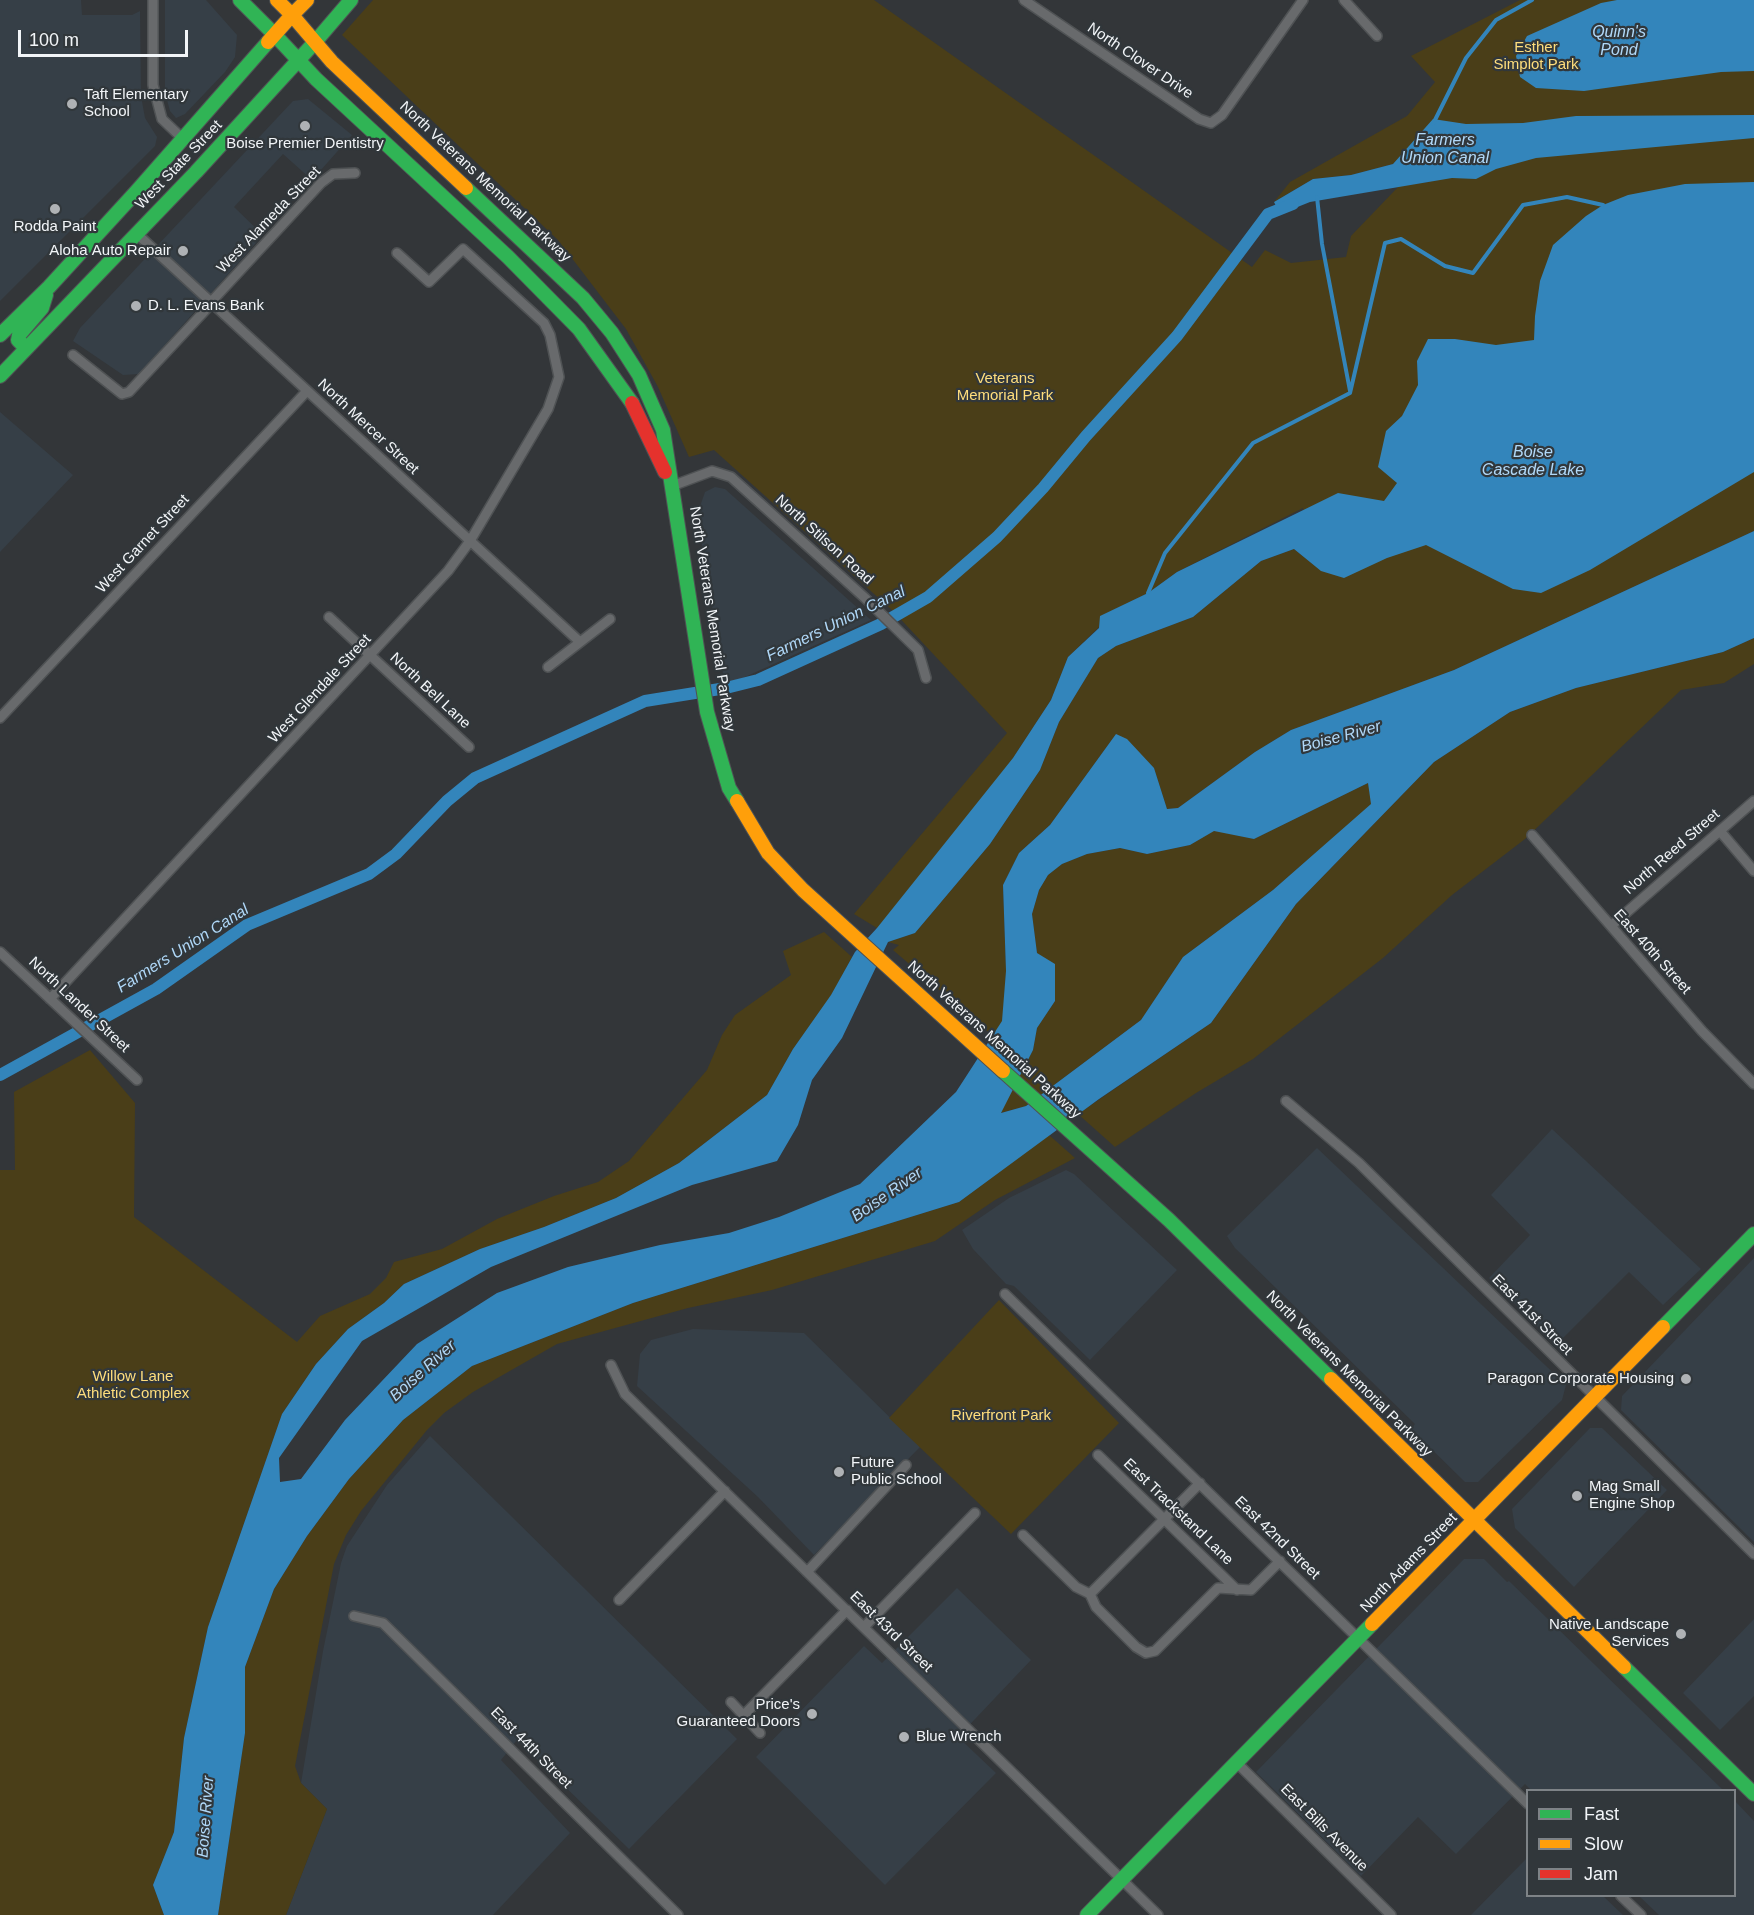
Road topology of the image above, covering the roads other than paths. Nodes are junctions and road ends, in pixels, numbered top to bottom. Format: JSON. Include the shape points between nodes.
{"nodes":[{"id":1,"x":153,"y":0,"type":"edge"},
{"id":2,"x":240,"y":0,"type":"edge"},
{"id":3,"x":277,"y":0,"type":"edge"},
{"id":4,"x":307,"y":0,"type":"edge"},
{"id":5,"x":351,"y":0,"type":"edge"},
{"id":6,"x":1024,"y":0,"type":"edge"},
{"id":7,"x":1303,"y":0,"type":"edge"},
{"id":8,"x":1344,"y":0,"type":"edge"},
{"id":9,"x":292,"y":15,"type":"junction"},
{"id":10,"x":274,"y":34,"type":"junction"},
{"id":11,"x":1377,"y":36,"type":"dead end"},
{"id":12,"x":315,"y":42,"type":"junction"},
{"id":13,"x":299,"y":60,"type":"junction"},
{"id":14,"x":183,"y":139,"type":"junction"},
{"id":15,"x":355,"y":173,"type":"dead end"},
{"id":16,"x":136,"y":233,"type":"junction"},
{"id":17,"x":397,"y":253,"type":"dead end"},
{"id":18,"x":50,"y":287,"type":"junction"},
{"id":19,"x":211,"y":302,"type":"junction"},
{"id":20,"x":0,"y":335,"type":"edge"},
{"id":21,"x":26,"y":348,"type":"junction"},
{"id":22,"x":73,"y":355,"type":"dead end"},
{"id":23,"x":0,"y":376,"type":"edge"},
{"id":24,"x":308,"y":391,"type":"junction"},
{"id":25,"x":672,"y":486,"type":"junction"},
{"id":26,"x":470,"y":541,"type":"junction"},
{"id":27,"x":329,"y":617,"type":"dead end"},
{"id":28,"x":610,"y":619,"type":"dead end"},
{"id":29,"x":580,"y":642,"type":"junction"},
{"id":30,"x":372,"y":657,"type":"junction"},
{"id":31,"x":548,"y":667,"type":"dead end"},
{"id":32,"x":926,"y":678,"type":"dead end"},
{"id":33,"x":0,"y":718,"type":"edge"},
{"id":34,"x":469,"y":747,"type":"dead end"},
{"id":35,"x":1754,"y":801,"type":"edge"},
{"id":36,"x":1720,"y":831,"type":"junction"},
{"id":37,"x":1532,"y":835,"type":"dead end"},
{"id":38,"x":1754,"y":871,"type":"edge"},
{"id":39,"x":1611,"y":926,"type":"junction"},
{"id":40,"x":0,"y":952,"type":"edge"},
{"id":41,"x":50,"y":999,"type":"junction"},
{"id":42,"x":137,"y":1080,"type":"dead end"},
{"id":43,"x":1754,"y":1084,"type":"edge"},
{"id":44,"x":1286,"y":1101,"type":"dead end"},
{"id":45,"x":1754,"y":1234,"type":"edge"},
{"id":46,"x":1005,"y":1294,"type":"dead end"},
{"id":47,"x":611,"y":1365,"type":"dead end"},
{"id":48,"x":1594,"y":1398,"type":"junction"},
{"id":49,"x":1098,"y":1455,"type":"dead end"},
{"id":50,"x":906,"y":1465,"type":"dead end"},
{"id":51,"x":1200,"y":1483,"type":"junction"},
{"id":52,"x":724,"y":1491,"type":"junction"},
{"id":53,"x":975,"y":1513,"type":"dead end"},
{"id":54,"x":1164,"y":1519,"type":"junction"},
{"id":55,"x":1474,"y":1520,"type":"junction"},
{"id":56,"x":1023,"y":1535,"type":"dead end"},
{"id":57,"x":1754,"y":1554,"type":"edge"},
{"id":58,"x":1280,"y":1561,"type":"junction"},
{"id":59,"x":807,"y":1572,"type":"junction"},
{"id":60,"x":1237,"y":1590,"type":"junction"},
{"id":61,"x":1090,"y":1594,"type":"junction"},
{"id":62,"x":619,"y":1600,"type":"dead end"},
{"id":63,"x":847,"y":1610,"type":"junction"},
{"id":64,"x":354,"y":1616,"type":"dead end"},
{"id":65,"x":864,"y":1628,"type":"junction"},
{"id":66,"x":1358,"y":1638,"type":"junction"},
{"id":67,"x":730,"y":1702,"type":"dead end"},
{"id":68,"x":743,"y":1716,"type":"junction"},
{"id":69,"x":760,"y":1733,"type":"dead end"},
{"id":70,"x":1236,"y":1762,"type":"junction"},
{"id":71,"x":1754,"y":1794,"type":"edge"},
{"id":72,"x":1526,"y":1803,"type":"edge"},
{"id":73,"x":1122,"y":1880,"type":"junction"},
{"id":74,"x":1622,"y":1897,"type":"edge"},
{"id":75,"x":678,"y":1915,"type":"edge"},
{"id":76,"x":1088,"y":1915,"type":"edge"},
{"id":77,"x":1158,"y":1915,"type":"edge"},
{"id":78,"x":1391,"y":1915,"type":"edge"},
{"id":79,"x":1641,"y":1915,"type":"edge"}],
"edges":[{"from":1,"to":14,"type":"street","via":[[153,85],[162,119]]},
{"from":2,"to":10,"type":"main road","name":"North Veterans Memorial Parkway"},
{"from":3,"to":9,"type":"main road","name":"North Veterans Memorial Parkway"},
{"from":4,"to":9,"type":"main road","name":"West State Street"},
{"from":5,"to":12,"type":"main road","name":"West State Street"},
{"from":6,"to":7,"type":"street","name":"North Clover Drive","via":[[1199,120],[1211,123],[1222,115]]},
{"from":8,"to":11,"type":"street"},
{"from":9,"to":10,"type":"main road","name":"West State Street"},
{"from":9,"to":12,"type":"main road","name":"North Veterans Memorial Parkway"},
{"from":10,"to":13,"type":"main road","name":"North Veterans Memorial Parkway"},
{"from":10,"to":14,"type":"main road","name":"West State Street"},
{"from":12,"to":13,"type":"main road","name":"West State Street"},
{"from":12,"to":25,"type":"main road","name":"North Veterans Memorial Parkway","via":[[583,298],[612,333],[655,408],[663,430]]},
{"from":13,"to":16,"type":"main road","name":"West State Street"},
{"from":13,"to":25,"type":"main road","name":"North Veterans Memorial Parkway","via":[[579,329],[629,398]]},
{"from":14,"to":18,"type":"main road","name":"West State Street"},
{"from":15,"to":19,"type":"street","name":"West Alameda Street","via":[[333,174],[321,183]]},
{"from":16,"to":19,"type":"street","name":"North Mercer Street"},
{"from":16,"to":21,"type":"main road","name":"West State Street"},
{"from":17,"to":26,"type":"street","name":"West Glendale Street","via":[[429,282],[463,249],[544,323],[550,335],[559,377],[548,409]]},
{"from":18,"to":20,"type":"main road","name":"West State Street"},
{"from":18,"to":21,"type":"main road","name":"West State Street","via":[[42,308],[18,340]]},
{"from":19,"to":22,"type":"street","name":"West Alameda Street","via":[[129,392],[122,394]]},
{"from":19,"to":24,"type":"street","name":"North Mercer Street"},
{"from":21,"to":23,"type":"main road","name":"West State Street"},
{"from":24,"to":26,"type":"street","name":"North Mercer Street"},
{"from":24,"to":33,"type":"street","name":"West Garnet Street"},
{"from":25,"to":32,"type":"street","name":"North Stilson Road","via":[[711,471],[731,477],[918,650]]},
{"from":25,"to":55,"type":"main road","name":"North Veterans Memorial Parkway","via":[[707,712],[729,788],[762,844],[803,890],[1169,1220]]},
{"from":26,"to":29,"type":"street","name":"North Mercer Street"},
{"from":26,"to":30,"type":"street","name":"West Glendale Street"},
{"from":27,"to":30,"type":"street","name":"North Bell Lane"},
{"from":28,"to":29,"type":"street"},
{"from":29,"to":31,"type":"street"},
{"from":30,"to":34,"type":"street","name":"North Bell Lane"},
{"from":30,"to":41,"type":"street","name":"West Glendale Street"},
{"from":35,"to":36,"type":"street","name":"North Reed Street"},
{"from":36,"to":38,"type":"street"},
{"from":36,"to":39,"type":"street","name":"North Reed Street"},
{"from":37,"to":39,"type":"street","name":"East 40th Street"},
{"from":39,"to":43,"type":"street","name":"East 40th Street"},
{"from":40,"to":41,"type":"street","name":"North Lander Street"},
{"from":41,"to":42,"type":"street","name":"North Lander Street"},
{"from":44,"to":48,"type":"street","name":"East 41st Street","via":[[1359,1163]]},
{"from":45,"to":48,"type":"main road","name":"North Adams Street"},
{"from":46,"to":51,"type":"street","name":"East 42nd Street"},
{"from":47,"to":52,"type":"street","name":"East 43rd Street","via":[[625,1394]]},
{"from":48,"to":55,"type":"main road","name":"North Adams Street"},
{"from":48,"to":57,"type":"street","name":"East 41st Street"},
{"from":49,"to":54,"type":"street","name":"East Trackstand Lane"},
{"from":50,"to":59,"type":"street"},
{"from":51,"to":54,"type":"street"},
{"from":51,"to":58,"type":"street","name":"East 42nd Street"},
{"from":52,"to":59,"type":"street","name":"East 43rd Street"},
{"from":52,"to":62,"type":"street"},
{"from":53,"to":65,"type":"street"},
{"from":54,"to":60,"type":"street","name":"East Trackstand Lane"},
{"from":54,"to":61,"type":"street"},
{"from":55,"to":66,"type":"main road","name":"North Adams Street"},
{"from":55,"to":71,"type":"main road","name":"North Veterans Memorial Parkway"},
{"from":56,"to":61,"type":"street","via":[[1076,1587]]},
{"from":58,"to":60,"type":"street","via":[[1251,1590]]},
{"from":58,"to":66,"type":"street","name":"East 42nd Street"},
{"from":59,"to":63,"type":"street","name":"East 43rd Street"},
{"from":60,"to":61,"type":"street","via":[[1218,1588],[1155,1651],[1146,1653],[1096,1607]]},
{"from":63,"to":65,"type":"street","name":"East 43rd Street"},
{"from":63,"to":68,"type":"street"},
{"from":64,"to":75,"type":"street","name":"East 44th Street","via":[[383,1623]]},
{"from":65,"to":73,"type":"street","name":"East 43rd Street"},
{"from":66,"to":70,"type":"main road","name":"North Adams Street"},
{"from":66,"to":72,"type":"street","name":"East 42nd Street"},
{"from":67,"to":68,"type":"street"},
{"from":68,"to":69,"type":"street"},
{"from":70,"to":73,"type":"main road","name":"North Adams Street"},
{"from":70,"to":78,"type":"street","name":"East Bills Avenue"},
{"from":73,"to":76,"type":"main road","name":"North Adams Street"},
{"from":73,"to":77,"type":"street","name":"East 43rd Street"},
{"from":74,"to":79,"type":"street"}]}
